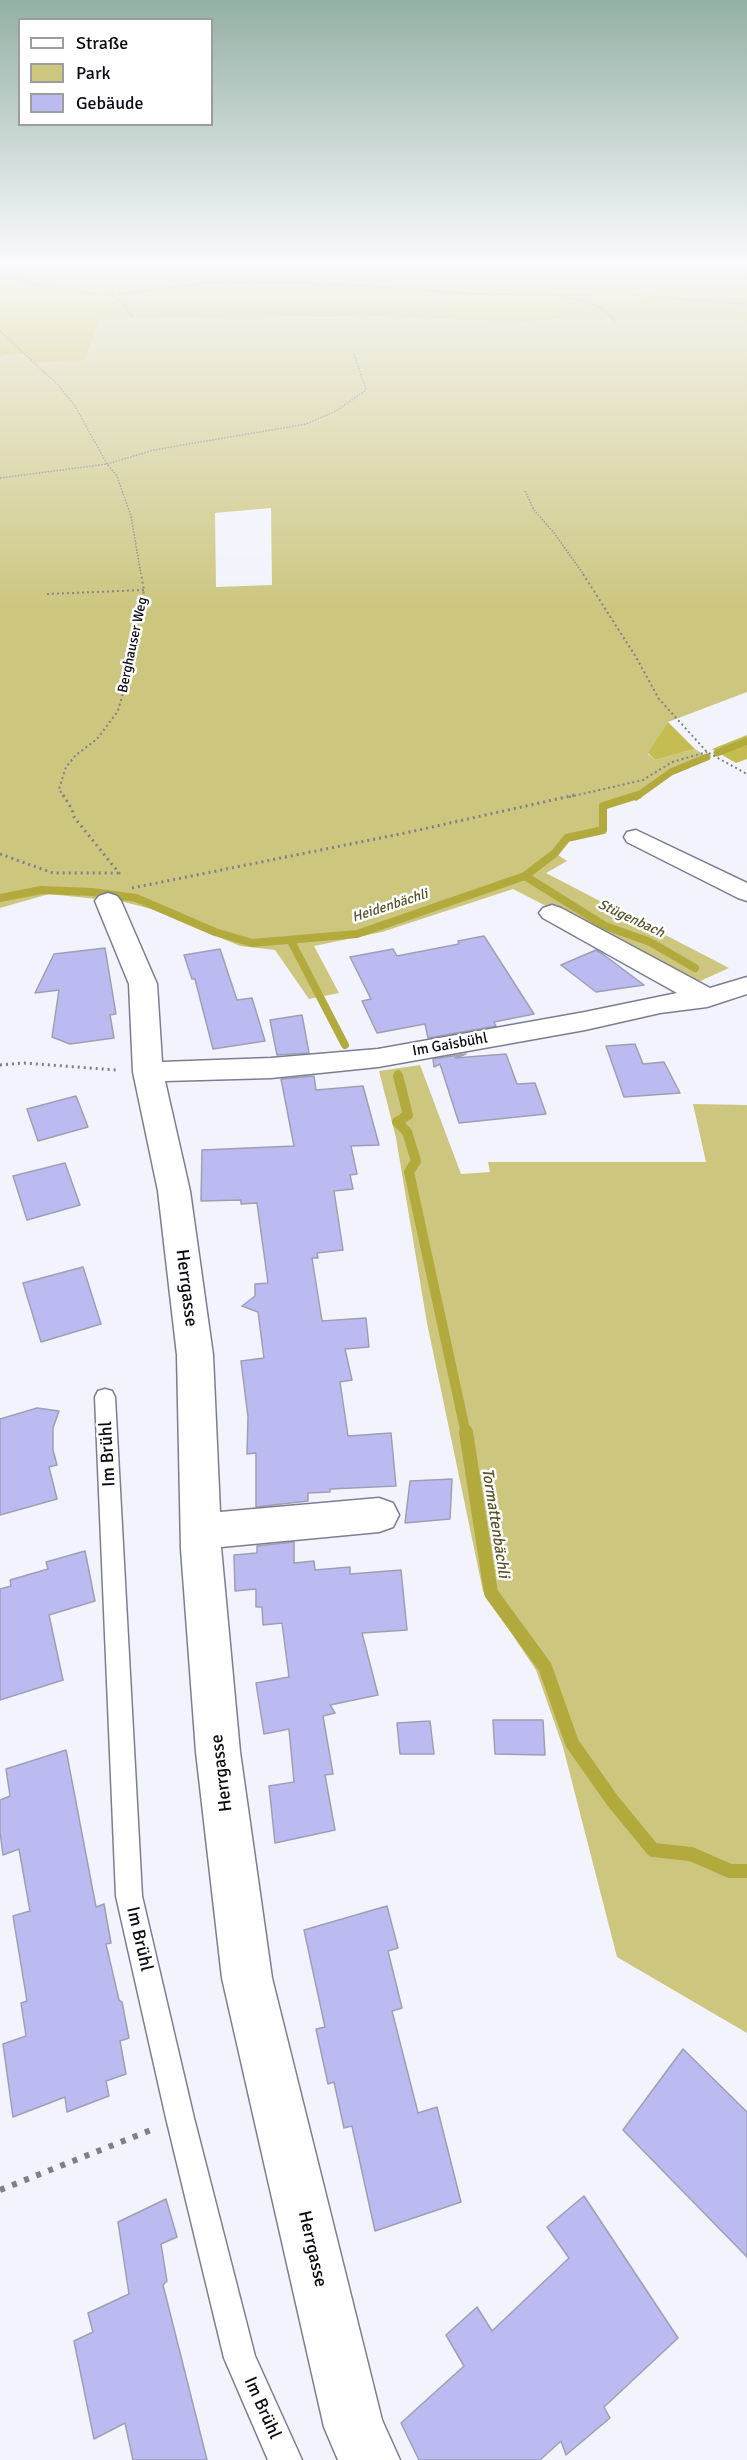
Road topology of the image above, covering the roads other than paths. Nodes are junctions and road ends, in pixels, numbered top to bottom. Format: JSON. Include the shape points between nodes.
{"nodes":[{"id":1,"x":636,"y":837,"type":"dead end"},
{"id":2,"x":117,"y":890,"type":"road end"},
{"id":3,"x":747,"y":893,"type":"edge"},
{"id":4,"x":552,"y":913,"type":"dead end"},
{"id":5,"x":747,"y":985,"type":"edge"},
{"id":6,"x":707,"y":998,"type":"junction"},
{"id":7,"x":148,"y":1072,"type":"junction"},
{"id":8,"x":105,"y":1397,"type":"dead end"},
{"id":9,"x":379,"y":1515,"type":"dead end"},
{"id":10,"x":201,"y":1531,"type":"junction"},
{"id":11,"x":285,"y":2460,"type":"edge"},
{"id":12,"x":370,"y":2460,"type":"edge"}],
"edges":[{"from":1,"to":3,"type":"street"},
{"from":2,"to":7,"type":"street","via":[[144,984]]},
{"from":4,"to":6,"type":"street"},
{"from":5,"to":6,"type":"street","name":"Im Gaisbühl"},
{"from":6,"to":7,"type":"street","name":"Im Gaisbühl","via":[[378,1058],[271,1068]]},
{"from":7,"to":10,"type":"street","name":"Herrgasse","via":[[174,1191],[195,1355]]},
{"from":8,"to":11,"type":"lane","name":"Im Brühl","via":[[129,1896],[240,2358]]},
{"from":9,"to":10,"type":"street"},
{"from":10,"to":12,"type":"street","name":"Herrgasse","via":[[218,1752],[248,1978],[354,2427]]}]}
